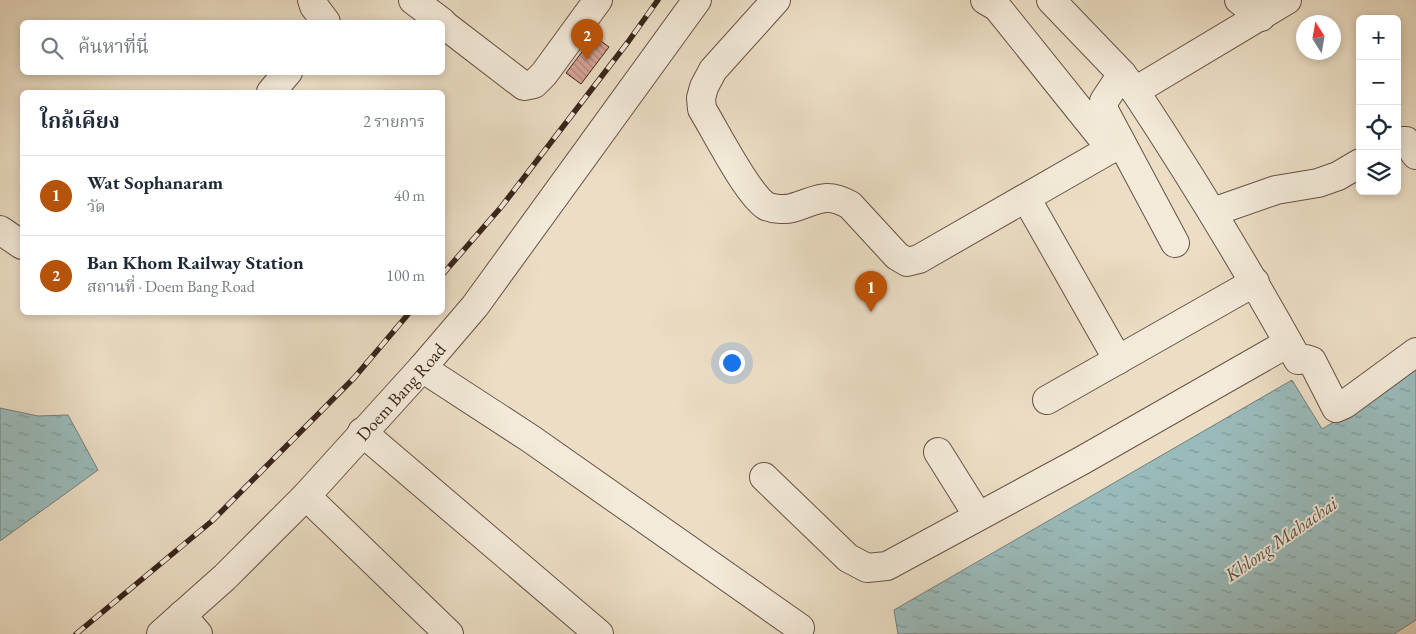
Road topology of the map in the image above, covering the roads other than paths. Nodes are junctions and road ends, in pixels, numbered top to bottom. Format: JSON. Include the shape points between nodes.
{"nodes":[{"id":1,"x":312,"y":0,"type":"edge"},
{"id":2,"x":413,"y":0,"type":"edge"},
{"id":3,"x":598,"y":0,"type":"edge"},
{"id":4,"x":697,"y":0,"type":"edge"},
{"id":5,"x":776,"y":0,"type":"edge"},
{"id":6,"x":986,"y":0,"type":"edge"},
{"id":7,"x":1051,"y":0,"type":"edge"},
{"id":8,"x":1240,"y":0,"type":"edge"},
{"id":9,"x":1288,"y":0,"type":"edge"},
{"id":10,"x":1261,"y":17,"type":"junction"},
{"id":11,"x":324,"y":20,"type":"edge"},
{"id":12,"x":438,"y":20,"type":"edge"},
{"id":13,"x":445,"y":25,"type":"edge"},
{"id":14,"x":285,"y":75,"type":"edge"},
{"id":15,"x":1129,"y":82,"type":"junction"},
{"id":16,"x":273,"y":90,"type":"edge"},
{"id":17,"x":1401,"y":141,"type":"edge"},
{"id":18,"x":1116,"y":146,"type":"junction"},
{"id":19,"x":1416,"y":155,"type":"edge"},
{"id":20,"x":1356,"y":165,"type":"edge"},
{"id":21,"x":1026,"y":198,"type":"junction"},
{"id":22,"x":1213,"y":212,"type":"junction"},
{"id":23,"x":0,"y":230,"type":"edge"},
{"id":24,"x":1175,"y":244,"type":"dead end"},
{"id":25,"x":20,"y":245,"type":"edge"},
{"id":26,"x":1255,"y":282,"type":"junction"},
{"id":27,"x":1288,"y":343,"type":"junction"},
{"id":28,"x":1416,"y":352,"type":"edge"},
{"id":29,"x":1118,"y":360,"type":"junction"},
{"id":30,"x":422,"y":368,"type":"junction"},
{"id":31,"x":1047,"y":400,"type":"dead end"},
{"id":32,"x":362,"y":432,"type":"junction"},
{"id":33,"x":938,"y":452,"type":"dead end"},
{"id":34,"x":764,"y":477,"type":"dead end"},
{"id":35,"x":306,"y":496,"type":"junction"},
{"id":36,"x":978,"y":516,"type":"junction"},
{"id":37,"x":190,"y":625,"type":"edge"},
{"id":38,"x":800,"y":628,"type":"dead end"},
{"id":39,"x":161,"y":634,"type":"edge"},
{"id":40,"x":449,"y":634,"type":"edge"},
{"id":41,"x":599,"y":634,"type":"edge"}],
"edges":[{"from":1,"to":11,"type":"street"},
{"from":2,"to":12,"type":"street"},
{"from":3,"to":13,"type":"street","via":[[544,74],[534,84],[524,86]]},
{"from":4,"to":30,"type":"street","name":"Doem Bang Road","via":[[475,306]]},
{"from":5,"to":21,"type":"street","via":[[714,70],[701,98],[702,109],[749,188],[766,206],[790,209],[825,198],[840,199],[907,262],[919,260]]},
{"from":6,"to":18,"type":"street","via":[[997,7]]},
{"from":7,"to":15,"type":"street"},
{"from":8,"to":10,"type":"street"},
{"from":9,"to":10,"type":"street"},
{"from":10,"to":15,"type":"street"},
{"from":14,"to":16,"type":"street"},
{"from":15,"to":18,"type":"street","via":[[1104,100],[1104,110]]},
{"from":15,"to":22,"type":"street"},
{"from":17,"to":19,"type":"street","via":[[1406,141]]},
{"from":18,"to":21,"type":"street"},
{"from":18,"to":24,"type":"street"},
{"from":20,"to":22,"type":"street","via":[[1325,181],[1276,190]]},
{"from":21,"to":29,"type":"street"},
{"from":22,"to":26,"type":"street"},
{"from":23,"to":25,"type":"street"},
{"from":26,"to":27,"type":"street"},
{"from":26,"to":29,"type":"street"},
{"from":27,"to":28,"type":"street","via":[[1298,360],[1312,361],[1336,408]]},
{"from":27,"to":36,"type":"street"},
{"from":29,"to":31,"type":"street"},
{"from":30,"to":32,"type":"street","name":"Doem Bang Road"},
{"from":30,"to":38,"type":"street","via":[[538,444]]},
{"from":32,"to":35,"type":"street","name":"Doem Bang Road"},
{"from":32,"to":41,"type":"street"},
{"from":33,"to":36,"type":"street"},
{"from":34,"to":36,"type":"street","via":[[848,558],[868,568],[887,566]]},
{"from":35,"to":37,"type":"street","name":"Doem Bang Road","via":[[225,577]]},
{"from":35,"to":40,"type":"street"},
{"from":37,"to":39,"type":"street","name":"Doem Bang Road"}]}
